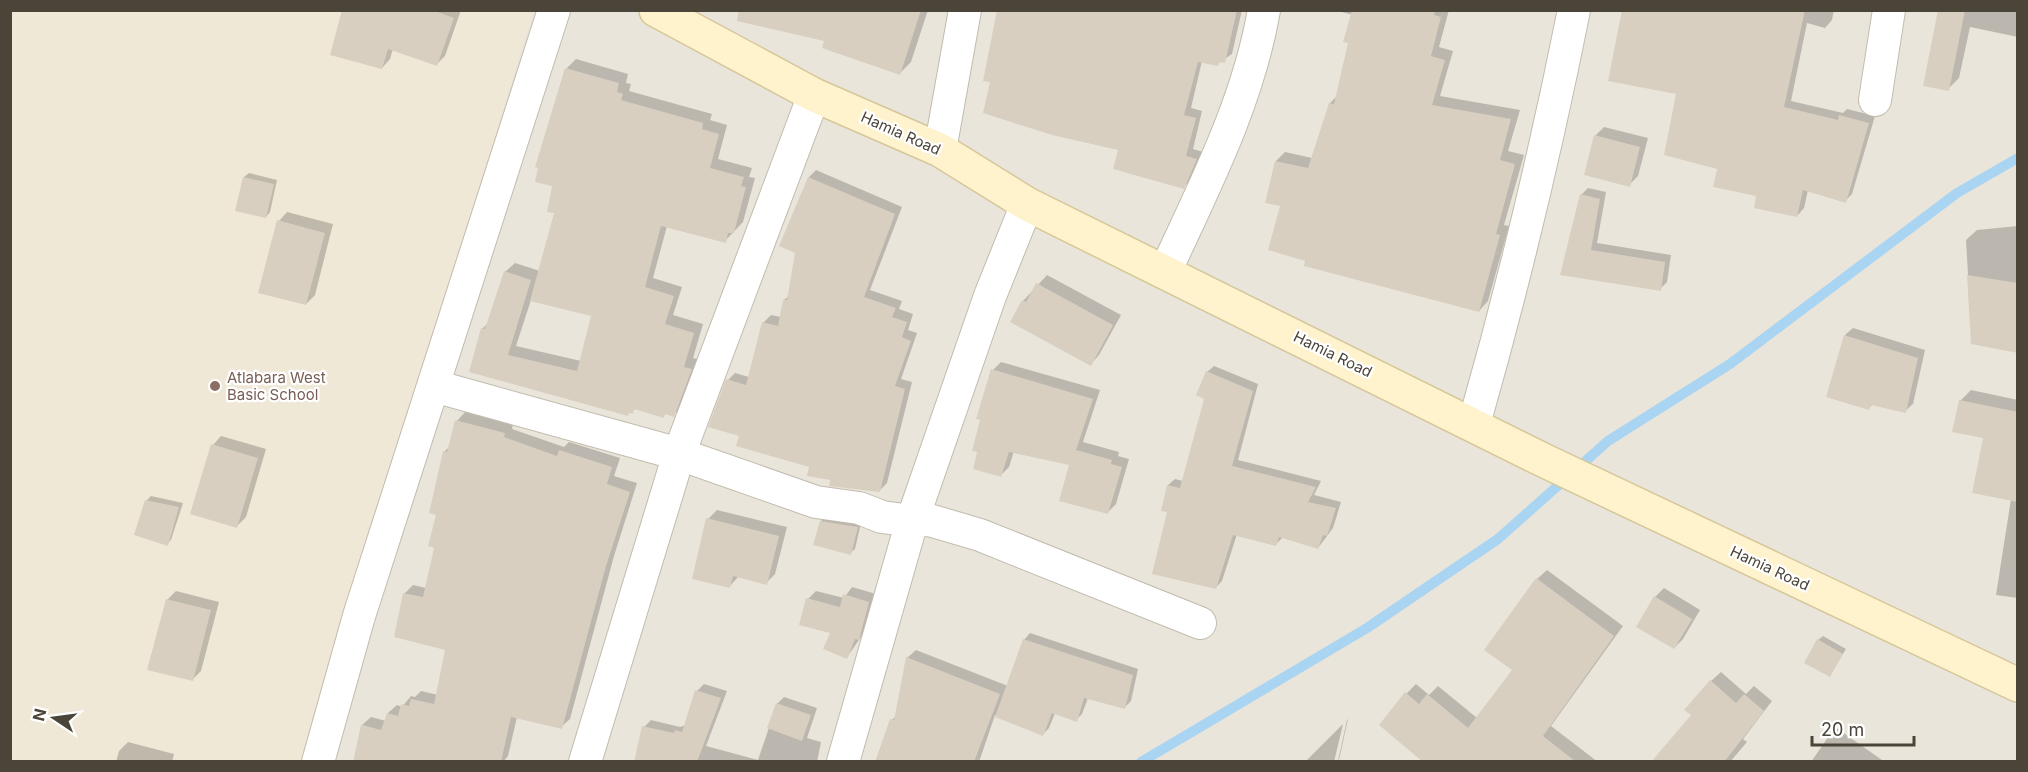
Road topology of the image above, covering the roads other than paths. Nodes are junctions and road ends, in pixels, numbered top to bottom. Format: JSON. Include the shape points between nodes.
{"nodes":[{"id":1,"x":554,"y":10,"type":"edge"},
{"id":2,"x":656,"y":10,"type":"edge"},
{"id":3,"x":965,"y":10,"type":"edge"},
{"id":4,"x":1264,"y":10,"type":"edge"},
{"id":5,"x":1574,"y":10,"type":"edge"},
{"id":6,"x":1889,"y":10,"type":"edge"},
{"id":7,"x":814,"y":95,"type":"junction"},
{"id":8,"x":1875,"y":100,"type":"dead end"},
{"id":9,"x":940,"y":150,"type":"junction"},
{"id":10,"x":1027,"y":204,"type":"junction"},
{"id":11,"x":1165,"y":272,"type":"junction"},
{"id":12,"x":434,"y":386,"type":"junction"},
{"id":13,"x":1474,"y":424,"type":"junction"},
{"id":14,"x":679,"y":454,"type":"junction"},
{"id":15,"x":912,"y":521,"type":"junction"},
{"id":16,"x":1200,"y":622,"type":"dead end"},
{"id":17,"x":2018,"y":685,"type":"edge"},
{"id":18,"x":318,"y":762,"type":"edge"},
{"id":19,"x":585,"y":762,"type":"edge"},
{"id":20,"x":843,"y":762,"type":"edge"}],
"edges":[{"from":1,"to":12,"type":"street"},
{"from":2,"to":7,"type":"main road","name":"Hamia Road"},
{"from":3,"to":9,"type":"street"},
{"from":4,"to":11,"type":"street","via":[[1259,42],[1227,138]]},
{"from":5,"to":13,"type":"street","via":[[1546,150]]},
{"from":6,"to":8,"type":"street"},
{"from":7,"to":9,"type":"main road","name":"Hamia Road"},
{"from":7,"to":14,"type":"street"},
{"from":9,"to":10,"type":"main road","name":"Hamia Road"},
{"from":10,"to":11,"type":"main road","name":"Hamia Road"},
{"from":10,"to":15,"type":"street","via":[[990,296]]},
{"from":11,"to":13,"type":"main road","name":"Hamia Road"},
{"from":12,"to":14,"type":"street"},
{"from":12,"to":18,"type":"street","via":[[359,616]]},
{"from":13,"to":17,"type":"main road","name":"Hamia Road"},
{"from":14,"to":15,"type":"street","via":[[816,502]]},
{"from":14,"to":19,"type":"street"},
{"from":15,"to":16,"type":"street","via":[[929,520],[980,535]]},
{"from":15,"to":20,"type":"street"}]}
